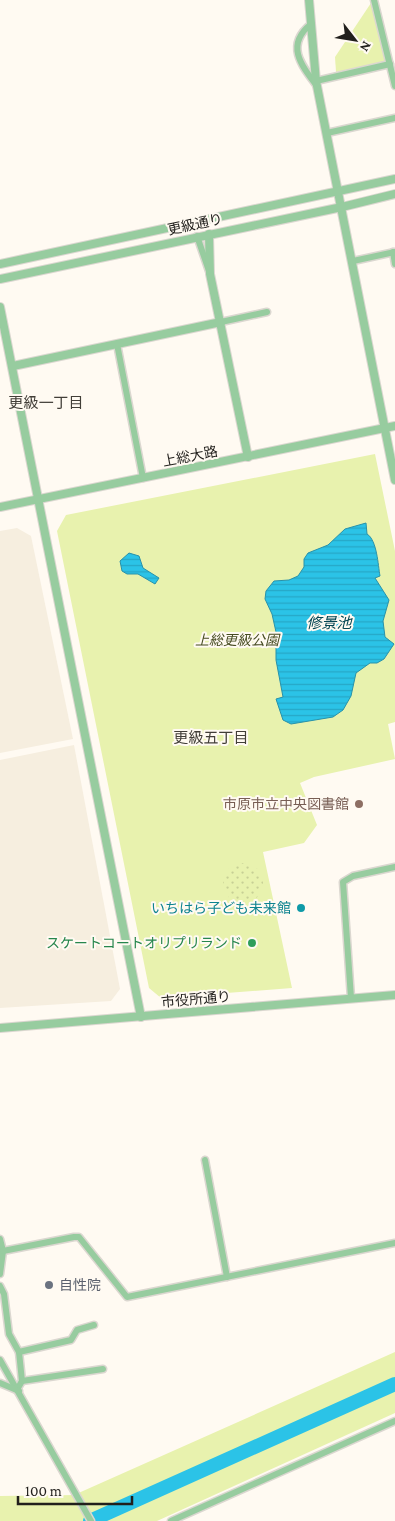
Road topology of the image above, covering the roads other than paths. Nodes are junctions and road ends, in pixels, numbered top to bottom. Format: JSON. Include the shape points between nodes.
{"nodes":[{"id":1,"x":309,"y":0,"type":"edge"},
{"id":2,"x":374,"y":0,"type":"edge"},
{"id":3,"x":310,"y":24,"type":"junction"},
{"id":4,"x":313,"y":58,"type":"junction"},
{"id":5,"x":299,"y":60,"type":"junction"},
{"id":6,"x":390,"y":64,"type":"junction"},
{"id":7,"x":304,"y":69,"type":"junction"},
{"id":8,"x":316,"y":84,"type":"junction"},
{"id":9,"x":395,"y":86,"type":"edge"},
{"id":10,"x":395,"y":118,"type":"edge"},
{"id":11,"x":327,"y":133,"type":"junction"},
{"id":12,"x":395,"y":179,"type":"edge"},
{"id":13,"x":339,"y":190,"type":"junction"},
{"id":14,"x":395,"y":194,"type":"edge"},
{"id":15,"x":342,"y":207,"type":"junction"},
{"id":16,"x":209,"y":234,"type":"junction"},
{"id":17,"x":197,"y":236,"type":"junction"},
{"id":18,"x":394,"y":252,"type":"edge"},
{"id":19,"x":353,"y":261,"type":"junction"},
{"id":20,"x":0,"y":264,"type":"edge"},
{"id":21,"x":395,"y":264,"type":"edge"},
{"id":22,"x":210,"y":274,"type":"junction"},
{"id":23,"x":0,"y":279,"type":"edge"},
{"id":24,"x":0,"y":307,"type":"edge"},
{"id":25,"x":267,"y":312,"type":"dead end"},
{"id":26,"x":221,"y":322,"type":"junction"},
{"id":27,"x":117,"y":344,"type":"junction"},
{"id":28,"x":13,"y":366,"type":"junction"},
{"id":29,"x":395,"y":426,"type":"edge"},
{"id":30,"x":384,"y":429,"type":"junction"},
{"id":31,"x":248,"y":457,"type":"junction"},
{"id":32,"x":143,"y":478,"type":"junction"},
{"id":33,"x":395,"y":480,"type":"edge"},
{"id":34,"x":38,"y":500,"type":"junction"},
{"id":35,"x":0,"y":507,"type":"edge"},
{"id":36,"x":395,"y":867,"type":"edge"},
{"id":37,"x":395,"y":995,"type":"edge"},
{"id":38,"x":351,"y":998,"type":"junction"},
{"id":39,"x":141,"y":1017,"type":"junction"},
{"id":40,"x":0,"y":1028,"type":"edge"},
{"id":41,"x":205,"y":1160,"type":"dead end"},
{"id":42,"x":0,"y":1239,"type":"edge"},
{"id":43,"x":395,"y":1243,"type":"edge"},
{"id":44,"x":3,"y":1251,"type":"junction"},
{"id":45,"x":0,"y":1274,"type":"edge"},
{"id":46,"x":227,"y":1277,"type":"junction"},
{"id":47,"x":0,"y":1286,"type":"edge"},
{"id":48,"x":94,"y":1325,"type":"dead end"},
{"id":49,"x":19,"y":1352,"type":"junction"},
{"id":50,"x":0,"y":1360,"type":"edge"},
{"id":51,"x":103,"y":1369,"type":"dead end"},
{"id":52,"x":22,"y":1381,"type":"junction"},
{"id":53,"x":0,"y":1383,"type":"edge"},
{"id":54,"x":19,"y":1390,"type":"junction"},
{"id":55,"x":395,"y":1421,"type":"edge"},
{"id":56,"x":91,"y":1521,"type":"edge"},
{"id":57,"x":171,"y":1521,"type":"edge"}],
"edges":[{"from":1,"to":3,"type":"street"},
{"from":2,"to":6,"type":"street"},
{"from":3,"to":4,"type":"street"},
{"from":3,"to":5,"type":"street","via":[[300,33]]},
{"from":4,"to":5,"type":"street"},
{"from":4,"to":7,"type":"street"},
{"from":4,"to":8,"type":"street"},
{"from":5,"to":7,"type":"street"},
{"from":6,"to":8,"type":"street"},
{"from":6,"to":9,"type":"street"},
{"from":7,"to":8,"type":"street"},
{"from":8,"to":11,"type":"street"},
{"from":10,"to":11,"type":"street"},
{"from":11,"to":13,"type":"street"},
{"from":12,"to":13,"type":"street","name":"更級通り"},
{"from":13,"to":15,"type":"street"},
{"from":13,"to":20,"type":"street","name":"更級通り"},
{"from":14,"to":15,"type":"street","name":"更級通り"},
{"from":15,"to":16,"type":"street","name":"更級通り"},
{"from":15,"to":19,"type":"street"},
{"from":16,"to":17,"type":"street","name":"更級通り"},
{"from":16,"to":22,"type":"street"},
{"from":17,"to":22,"type":"street"},
{"from":17,"to":23,"type":"street","name":"更級通り"},
{"from":18,"to":19,"type":"street"},
{"from":18,"to":21,"type":"street"},
{"from":19,"to":30,"type":"street"},
{"from":22,"to":26,"type":"street"},
{"from":24,"to":28,"type":"street"},
{"from":25,"to":26,"type":"street"},
{"from":26,"to":27,"type":"street"},
{"from":26,"to":31,"type":"street"},
{"from":27,"to":28,"type":"street"},
{"from":27,"to":32,"type":"street"},
{"from":28,"to":34,"type":"street"},
{"from":29,"to":30,"type":"street","name":"上総大路"},
{"from":30,"to":31,"type":"street","name":"上総大路"},
{"from":30,"to":33,"type":"street"},
{"from":31,"to":32,"type":"street","name":"上総大路"},
{"from":32,"to":34,"type":"street","name":"上総大路"},
{"from":34,"to":35,"type":"street","name":"上総大路"},
{"from":34,"to":39,"type":"street"},
{"from":36,"to":38,"type":"street","via":[[353,876],[343,882]]},
{"from":37,"to":38,"type":"street","name":"市役所通り"},
{"from":38,"to":39,"type":"street","name":"市役所通り"},
{"from":39,"to":40,"type":"street","name":"市役所通り"},
{"from":41,"to":46,"type":"street"},
{"from":42,"to":44,"type":"street"},
{"from":43,"to":46,"type":"street"},
{"from":44,"to":45,"type":"street"},
{"from":44,"to":46,"type":"street","via":[[74,1236],[127,1297]]},
{"from":47,"to":49,"type":"street","via":[[9,1334]]},
{"from":48,"to":49,"type":"street","via":[[77,1330],[71,1340]]},
{"from":49,"to":52,"type":"street"},
{"from":50,"to":54,"type":"street"},
{"from":51,"to":52,"type":"street"},
{"from":52,"to":54,"type":"street"},
{"from":53,"to":54,"type":"street"},
{"from":54,"to":56,"type":"street"},
{"from":55,"to":57,"type":"street"}]}
